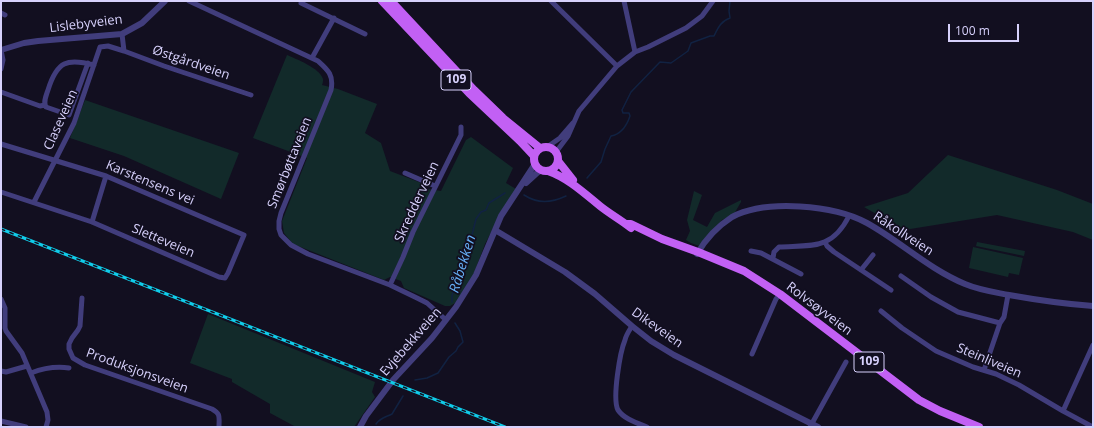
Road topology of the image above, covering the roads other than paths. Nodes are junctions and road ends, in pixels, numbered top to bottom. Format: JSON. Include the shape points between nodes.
{"nodes":[{"id":1,"x":165,"y":1,"type":"edge"},
{"id":2,"x":189,"y":1,"type":"edge"},
{"id":3,"x":382,"y":1,"type":"edge"},
{"id":4,"x":391,"y":1,"type":"edge"},
{"id":5,"x":551,"y":1,"type":"edge"},
{"id":6,"x":624,"y":1,"type":"edge"},
{"id":7,"x":713,"y":1,"type":"edge"},
{"id":8,"x":301,"y":3,"type":"dead end"},
{"id":9,"x":334,"y":18,"type":"junction"},
{"id":10,"x":122,"y":34,"type":"junction"},
{"id":11,"x":365,"y":34,"type":"dead end"},
{"id":12,"x":104,"y":46,"type":"joint"},
{"id":13,"x":1,"y":50,"type":"edge"},
{"id":14,"x":124,"y":51,"type":"junction"},
{"id":15,"x":635,"y":52,"type":"junction"},
{"id":16,"x":312,"y":58,"type":"junction"},
{"id":17,"x":88,"y":63,"type":"junction"},
{"id":18,"x":94,"y":65,"type":"junction"},
{"id":19,"x":617,"y":66,"type":"junction"},
{"id":20,"x":1,"y":69,"type":"edge"},
{"id":21,"x":1,"y":92,"type":"edge"},
{"id":22,"x":251,"y":95,"type":"dead end"},
{"id":23,"x":45,"y":105,"type":"junction"},
{"id":24,"x":573,"y":122,"type":"junction"},
{"id":25,"x":461,"y":127,"type":"dead end"},
{"id":26,"x":1,"y":144,"type":"edge"},
{"id":27,"x":544,"y":147,"type":"junction"},
{"id":28,"x":556,"y":152,"type":"junction"},
{"id":29,"x":534,"y":156,"type":"junction"},
{"id":30,"x":55,"y":160,"type":"junction"},
{"id":31,"x":558,"y":161,"type":"junction"},
{"id":32,"x":535,"y":164,"type":"junction"},
{"id":33,"x":545,"y":171,"type":"junction"},
{"id":34,"x":405,"y":173,"type":"dead end"},
{"id":35,"x":106,"y":176,"type":"junction"},
{"id":36,"x":435,"y":186,"type":"junction"},
{"id":37,"x":521,"y":186,"type":"junction"},
{"id":38,"x":581,"y":190,"type":"junction"},
{"id":39,"x":1,"y":192,"type":"edge"},
{"id":40,"x":34,"y":202,"type":"junction"},
{"id":41,"x":849,"y":216,"type":"junction"},
{"id":42,"x":92,"y":222,"type":"junction"},
{"id":43,"x":495,"y":230,"type":"junction"},
{"id":44,"x":825,"y":242,"type":"junction"},
{"id":45,"x":752,"y":251,"type":"dead end"},
{"id":46,"x":700,"y":254,"type":"junction"},
{"id":47,"x":872,"y":255,"type":"dead end"},
{"id":48,"x":773,"y":258,"type":"junction"},
{"id":49,"x":861,"y":270,"type":"junction"},
{"id":50,"x":801,"y":274,"type":"dead end"},
{"id":51,"x":901,"y":276,"type":"dead end"},
{"id":52,"x":225,"y":278,"type":"joint"},
{"id":53,"x":390,"y":285,"type":"junction"},
{"id":54,"x":890,"y":290,"type":"dead end"},
{"id":55,"x":780,"y":294,"type":"junction"},
{"id":56,"x":1008,"y":295,"type":"junction"},
{"id":57,"x":82,"y":298,"type":"dead end"},
{"id":58,"x":1,"y":299,"type":"edge"},
{"id":59,"x":1093,"y":306,"type":"edge"},
{"id":60,"x":881,"y":311,"type":"dead end"},
{"id":61,"x":446,"y":320,"type":"junction"},
{"id":62,"x":1000,"y":323,"type":"junction"},
{"id":63,"x":632,"y":326,"type":"junction"},
{"id":64,"x":1093,"y":345,"type":"edge"},
{"id":65,"x":752,"y":354,"type":"dead end"},
{"id":66,"x":846,"y":362,"type":"dead end"},
{"id":67,"x":27,"y":366,"type":"junction"},
{"id":68,"x":69,"y":368,"type":"dead end"},
{"id":69,"x":984,"y":370,"type":"junction"},
{"id":70,"x":1,"y":371,"type":"edge"},
{"id":71,"x":31,"y":373,"type":"junction"},
{"id":72,"x":1063,"y":411,"type":"junction"},
{"id":73,"x":1,"y":421,"type":"edge"},
{"id":74,"x":811,"y":425,"type":"edge"},
{"id":75,"x":26,"y":427,"type":"edge"},
{"id":76,"x":46,"y":427,"type":"edge"},
{"id":77,"x":219,"y":427,"type":"edge"},
{"id":78,"x":360,"y":427,"type":"edge"},
{"id":79,"x":647,"y":427,"type":"edge"},
{"id":80,"x":818,"y":427,"type":"edge"},
{"id":81,"x":978,"y":427,"type":"edge"},
{"id":82,"x":1093,"y":427,"type":"edge"}],
"edges":[{"from":1,"to":10,"type":"street","name":"Lislebyveien","via":[[142,23]]},
{"from":2,"to":16,"type":"street","name":"Smørbøttaveien"},
{"from":3,"to":29,"type":"main road","number":"109","via":[[469,93]]},
{"from":4,"to":27,"type":"main road","number":"109","via":[[474,90],[504,118]]},
{"from":5,"to":19,"type":"street"},
{"from":6,"to":15,"type":"street"},
{"from":7,"to":15,"type":"street","via":[[702,16],[686,28]]},
{"from":8,"to":9,"type":"street"},
{"from":9,"to":11,"type":"street"},
{"from":9,"to":16,"type":"street"},
{"from":10,"to":13,"type":"street","name":"Lislebyveien","via":[[38,41]]},
{"from":10,"to":14,"type":"street"},
{"from":12,"to":14,"type":"street","name":"Østgårdveien"},
{"from":12,"to":18,"type":"street","name":"Claseveien","via":[[100,47]]},
{"from":13,"to":20,"type":"street"},
{"from":14,"to":22,"type":"street","name":"Østgårdveien"},
{"from":15,"to":19,"type":"street"},
{"from":16,"to":53,"type":"street","name":"Smørbøttaveien","via":[[327,69],[332,84],[278,221],[280,229],[285,240],[300,250]]},
{"from":17,"to":18,"type":"street"},
{"from":17,"to":23,"type":"street","via":[[70,62],[58,68],[51,79]]},
{"from":17,"to":23,"type":"street","via":[[69,115]]},
{"from":18,"to":30,"type":"street","name":"Claseveien","via":[[74,123]]},
{"from":19,"to":24,"type":"street","via":[[584,104]]},
{"from":21,"to":23,"type":"street","via":[[40,106]]},
{"from":24,"to":27,"type":"street","via":[[560,138]]},
{"from":24,"to":28,"type":"street","via":[[568,136]]},
{"from":25,"to":36,"type":"street","name":"Skredderveien","via":[[461,135]]},
{"from":26,"to":30,"type":"street","name":"Karstensens vei"},
{"from":27,"to":28,"type":"main road","number":"109","via":[[552,148]]},
{"from":27,"to":29,"type":"main road","via":[[536,151]]},
{"from":28,"to":31,"type":"main road","number":"109"},
{"from":29,"to":32,"type":"main road"},
{"from":30,"to":35,"type":"street","name":"Karstensens vei"},
{"from":30,"to":40,"type":"street","name":"Claseveien"},
{"from":31,"to":33,"type":"main road","via":[[556,166]]},
{"from":31,"to":38,"type":"main road","name":"Rolvsøyveien","number":"109"},
{"from":32,"to":33,"type":"main road","number":"109"},
{"from":32,"to":37,"type":"street","name":"Evjebekkveien"},
{"from":33,"to":37,"type":"street","name":"Evjebekkveien"},
{"from":33,"to":38,"type":"main road","name":"Rolvsøyveien","number":"109","via":[[556,174]]},
{"from":34,"to":36,"type":"street"},
{"from":35,"to":42,"type":"street"},
{"from":35,"to":52,"type":"street","name":"Karstensens vei","via":[[244,235]]},
{"from":36,"to":53,"type":"street","name":"Skredderveien"},
{"from":37,"to":43,"type":"street","name":"Evjebekkveien"},
{"from":38,"to":46,"type":"main road","name":"Rolvsøyveien","number":"109","via":[[629,227]]},
{"from":39,"to":40,"type":"street","name":"Sletteveien"},
{"from":40,"to":42,"type":"street","name":"Sletteveien"},
{"from":41,"to":44,"type":"street","via":[[843,228]]},
{"from":41,"to":46,"type":"street","name":"Råkollveien","via":[[800,206],[761,208],[744,212],[732,217],[716,230]]},
{"from":41,"to":56,"type":"street","name":"Råkollveien","via":[[867,223],[952,278],[983,290]]},
{"from":42,"to":52,"type":"street","name":"Sletteveien"},
{"from":43,"to":61,"type":"street","name":"Evjebekkveien","via":[[476,275]]},
{"from":43,"to":63,"type":"street","name":"Dikeveien","via":[[565,272]]},
{"from":44,"to":48,"type":"street","via":[[779,247]]},
{"from":44,"to":49,"type":"street","via":[[834,252]]},
{"from":45,"to":48,"type":"street"},
{"from":46,"to":55,"type":"main road","name":"Rolvsøyveien","number":"109","via":[[746,274]]},
{"from":47,"to":49,"type":"street"},
{"from":48,"to":50,"type":"street"},
{"from":49,"to":54,"type":"street"},
{"from":51,"to":62,"type":"street","via":[[958,312]]},
{"from":53,"to":61,"type":"street","name":"Smørbøttaveien","via":[[427,303]]},
{"from":55,"to":65,"type":"street"},
{"from":55,"to":81,"type":"main road","name":"Rolvsøyveien","number":"109","via":[[919,400]]},
{"from":56,"to":59,"type":"street","name":"Råkollveien","via":[[1069,305]]},
{"from":56,"to":62,"type":"street","via":[[1004,317]]},
{"from":57,"to":77,"type":"street","name":"Produksjonsveien","via":[[80,326],[69,344],[73,358],[85,365],[212,409],[219,414]]},
{"from":58,"to":67,"type":"street","via":[[5,308],[6,331],[22,353]]},
{"from":60,"to":69,"type":"street","name":"Steinliveien","via":[[936,351]]},
{"from":61,"to":78,"type":"street","name":"Evjebekkveien","via":[[392,380]]},
{"from":62,"to":69,"type":"street"},
{"from":63,"to":74,"type":"street","name":"Dikeveien","via":[[674,355]]},
{"from":63,"to":79,"type":"street","via":[[623,346],[617,379],[616,405],[621,414]]},
{"from":64,"to":72,"type":"street"},
{"from":66,"to":74,"type":"street"},
{"from":67,"to":70,"type":"street"},
{"from":67,"to":71,"type":"street"},
{"from":68,"to":71,"type":"street","via":[[56,366]]},
{"from":69,"to":72,"type":"street","name":"Steinliveien","via":[[1019,385]]},
{"from":71,"to":76,"type":"street","via":[[47,412]]},
{"from":72,"to":82,"type":"street","name":"Steinliveien"},
{"from":73,"to":75,"type":"street"},
{"from":74,"to":80,"type":"street","name":"Dikeveien"}]}
